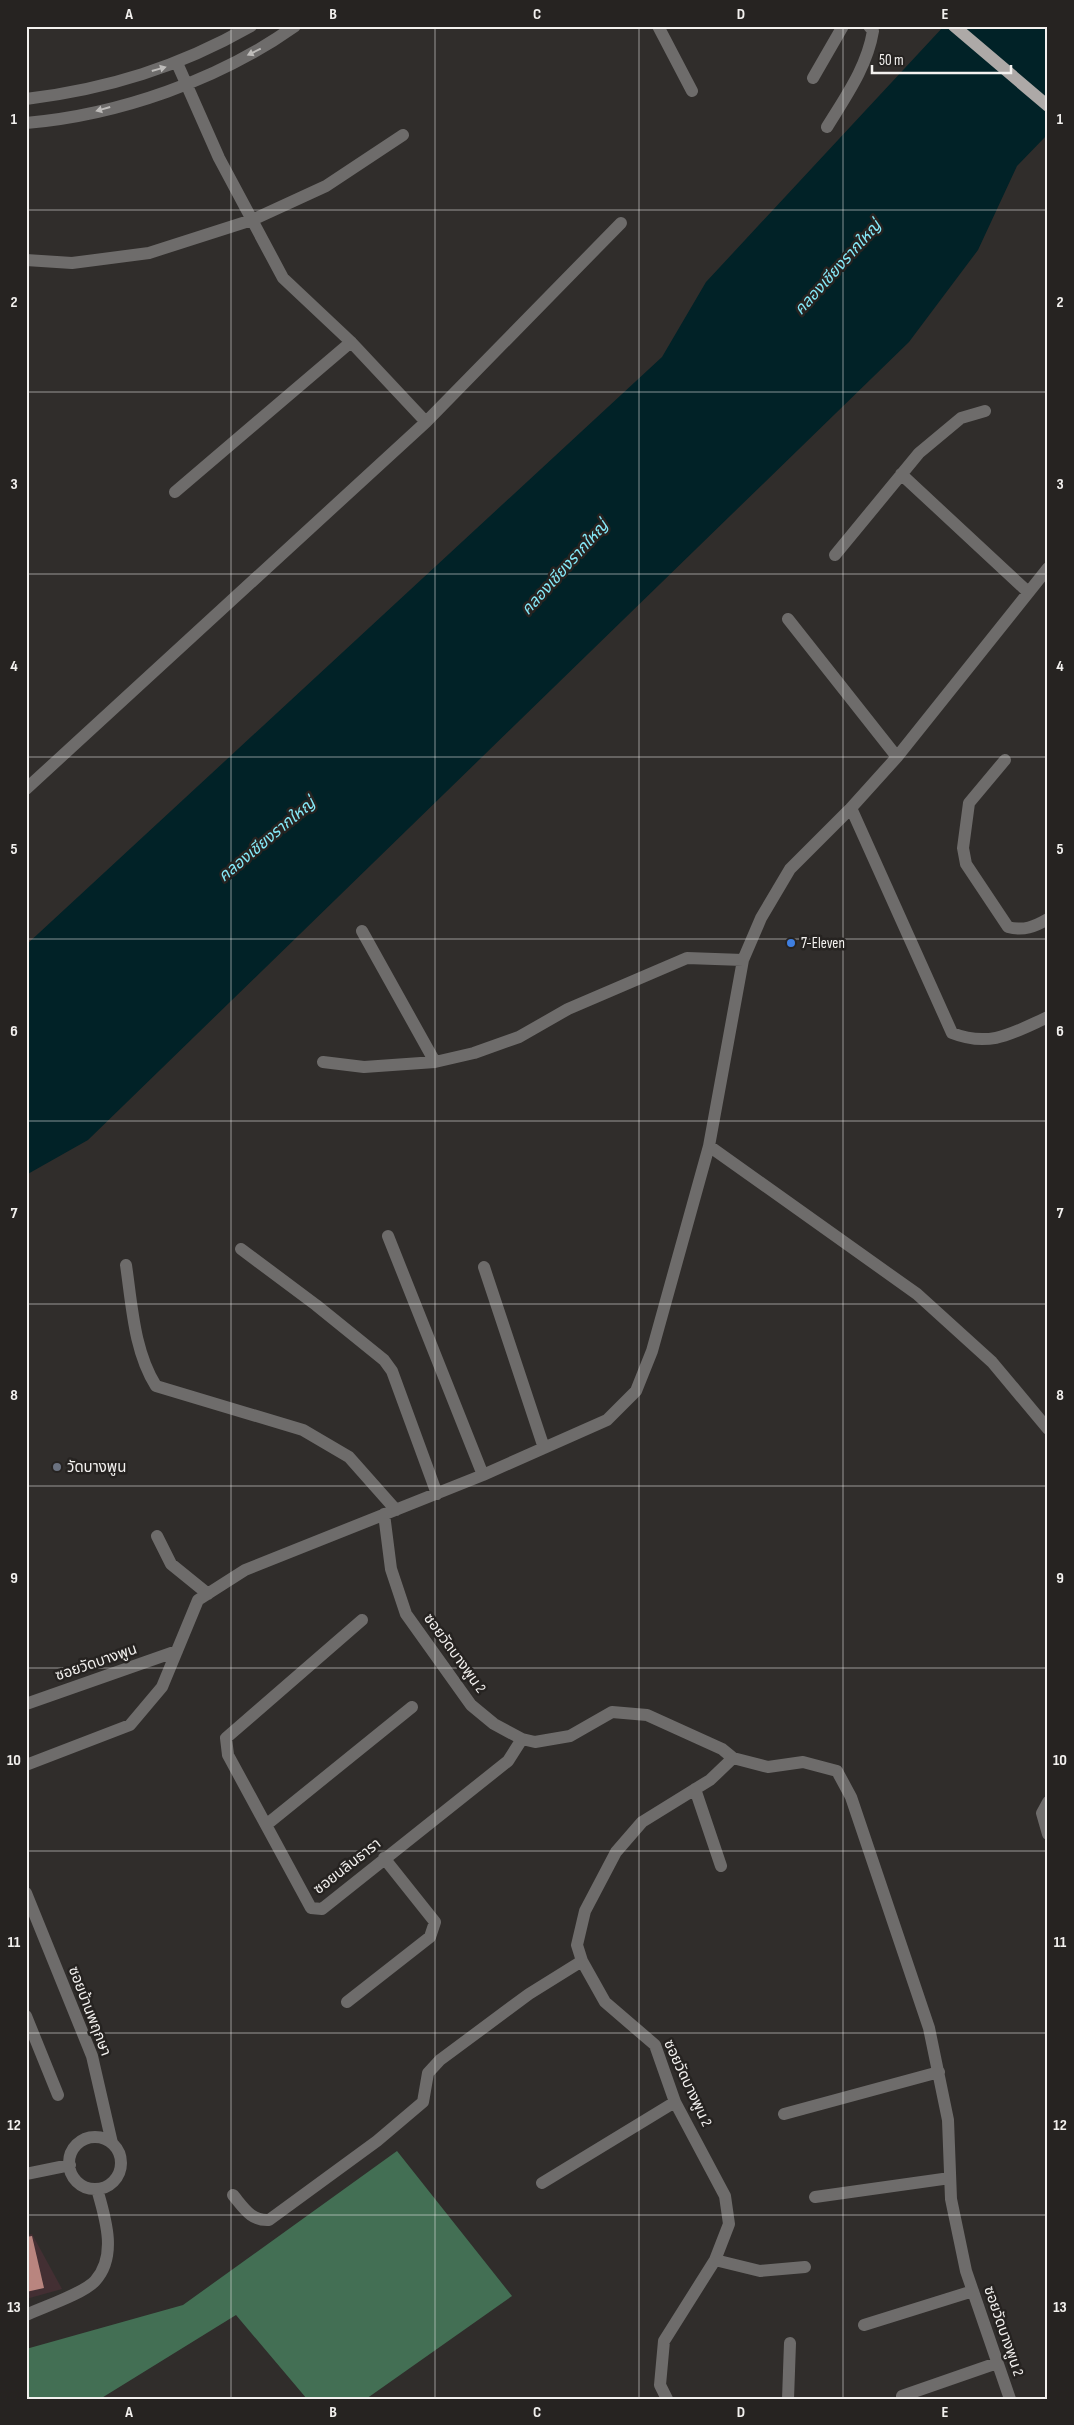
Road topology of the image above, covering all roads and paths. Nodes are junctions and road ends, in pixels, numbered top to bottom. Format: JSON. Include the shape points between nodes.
{"nodes":[{"id":1,"x":252,"y":26,"type":"edge"},
{"id":2,"x":295,"y":26,"type":"edge"},
{"id":3,"x":658,"y":26,"type":"edge"},
{"id":4,"x":842,"y":26,"type":"edge"},
{"id":5,"x":869,"y":26,"type":"edge"},
{"id":6,"x":954,"y":26,"type":"edge"},
{"id":7,"x":178,"y":63,"type":"junction"},
{"id":8,"x":813,"y":78,"type":"dead end"},
{"id":9,"x":187,"y":85,"type":"junction"},
{"id":10,"x":692,"y":91,"type":"dead end"},
{"id":11,"x":26,"y":99,"type":"edge"},
{"id":12,"x":1048,"y":106,"type":"edge"},
{"id":13,"x":26,"y":122,"type":"edge"},
{"id":14,"x":827,"y":127,"type":"dead end"},
{"id":15,"x":403,"y":135,"type":"dead end"},
{"id":16,"x":252,"y":220,"type":"junction"},
{"id":17,"x":621,"y":222,"type":"dead end"},
{"id":18,"x":26,"y":260,"type":"edge"},
{"id":19,"x":350,"y":342,"type":"junction"},
{"id":20,"x":986,"y":411,"type":"dead end"},
{"id":21,"x":426,"y":422,"type":"junction"},
{"id":22,"x":902,"y":474,"type":"junction"},
{"id":23,"x":175,"y":492,"type":"dead end"},
{"id":24,"x":835,"y":555,"type":"dead end"},
{"id":25,"x":1048,"y":568,"type":"edge"},
{"id":26,"x":1028,"y":592,"type":"junction"},
{"id":27,"x":788,"y":619,"type":"dead end"},
{"id":28,"x":897,"y":757,"type":"junction"},
{"id":29,"x":1005,"y":760,"type":"dead end"},
{"id":30,"x":26,"y":789,"type":"edge"},
{"id":31,"x":851,"y":808,"type":"junction"},
{"id":32,"x":1048,"y":919,"type":"edge"},
{"id":33,"x":362,"y":931,"type":"dead end"},
{"id":34,"x":743,"y":960,"type":"junction"},
{"id":35,"x":1048,"y":1017,"type":"edge"},
{"id":36,"x":323,"y":1062,"type":"dead end"},
{"id":37,"x":435,"y":1062,"type":"junction"},
{"id":38,"x":709,"y":1146,"type":"junction"},
{"id":39,"x":388,"y":1236,"type":"dead end"},
{"id":40,"x":241,"y":1249,"type":"dead end"},
{"id":41,"x":126,"y":1265,"type":"dead end"},
{"id":42,"x":484,"y":1267,"type":"dead end"},
{"id":43,"x":1048,"y":1429,"type":"edge"},
{"id":44,"x":544,"y":1448,"type":"junction"},
{"id":45,"x":483,"y":1475,"type":"junction"},
{"id":46,"x":437,"y":1494,"type":"junction"},
{"id":47,"x":390,"y":1512,"type":"junction"},
{"id":48,"x":157,"y":1536,"type":"dead end"},
{"id":49,"x":208,"y":1594,"type":"junction"},
{"id":50,"x":362,"y":1620,"type":"dead end"},
{"id":51,"x":177,"y":1651,"type":"junction"},
{"id":52,"x":26,"y":1704,"type":"edge"},
{"id":53,"x":412,"y":1707,"type":"dead end"},
{"id":54,"x":522,"y":1739,"type":"junction"},
{"id":55,"x":733,"y":1758,"type":"junction"},
{"id":56,"x":26,"y":1765,"type":"edge"},
{"id":57,"x":695,"y":1789,"type":"junction"},
{"id":58,"x":1048,"y":1802,"type":"edge"},
{"id":59,"x":266,"y":1824,"type":"junction"},
{"id":60,"x":1048,"y":1834,"type":"edge"},
{"id":61,"x":384,"y":1858,"type":"junction"},
{"id":62,"x":721,"y":1866,"type":"dead end"},
{"id":63,"x":26,"y":1893,"type":"edge"},
{"id":64,"x":582,"y":1961,"type":"junction"},
{"id":65,"x":347,"y":2002,"type":"dead end"},
{"id":66,"x":26,"y":2016,"type":"edge"},
{"id":67,"x":938,"y":2072,"type":"junction"},
{"id":68,"x":58,"y":2095,"type":"dead end"},
{"id":69,"x":676,"y":2102,"type":"junction"},
{"id":70,"x":784,"y":2114,"type":"dead end"},
{"id":71,"x":112,"y":2143,"type":"junction"},
{"id":72,"x":70,"y":2165,"type":"junction"},
{"id":73,"x":26,"y":2174,"type":"edge"},
{"id":74,"x":950,"y":2178,"type":"junction"},
{"id":75,"x":542,"y":2183,"type":"dead end"},
{"id":76,"x":97,"y":2188,"type":"junction"},
{"id":77,"x":233,"y":2195,"type":"dead end"},
{"id":78,"x":815,"y":2197,"type":"dead end"},
{"id":79,"x":715,"y":2260,"type":"junction"},
{"id":80,"x":805,"y":2268,"type":"dead end"},
{"id":81,"x":973,"y":2291,"type":"junction"},
{"id":82,"x":26,"y":2315,"type":"edge"},
{"id":83,"x":864,"y":2325,"type":"dead end"},
{"id":84,"x":790,"y":2343,"type":"dead end"},
{"id":85,"x":997,"y":2363,"type":"junction"},
{"id":86,"x":902,"y":2396,"type":"dead end"},
{"id":87,"x":667,"y":2399,"type":"edge"},
{"id":88,"x":788,"y":2399,"type":"edge"},
{"id":89,"x":1010,"y":2399,"type":"edge"}],
"edges":[{"from":1,"to":7,"type":"street"},
{"from":2,"to":9,"type":"street","one_way":true,"via":[[268,46]]},
{"from":3,"to":10,"type":"street"},
{"from":4,"to":8,"type":"street"},
{"from":5,"to":14,"type":"street","via":[[873,31],[870,51],[858,78]]},
{"from":6,"to":12,"type":"main road"},
{"from":7,"to":9,"type":"street"},
{"from":11,"to":7,"type":"street","one_way":true,"via":[[78,92]]},
{"from":9,"to":13,"type":"street","one_way":true,"via":[[87,114]]},
{"from":9,"to":16,"type":"street","via":[[219,158]]},
{"from":15,"to":16,"type":"street","via":[[326,186]]},
{"from":16,"to":18,"type":"street","via":[[149,252],[72,263]]},
{"from":16,"to":19,"type":"street","via":[[283,278]]},
{"from":17,"to":21,"type":"street"},
{"from":19,"to":21,"type":"street"},
{"from":19,"to":23,"type":"street"},
{"from":20,"to":22,"type":"street","via":[[961,418],[919,453]]},
{"from":21,"to":30,"type":"street"},
{"from":22,"to":24,"type":"street"},
{"from":22,"to":26,"type":"street"},
{"from":25,"to":26,"type":"street"},
{"from":26,"to":28,"type":"street"},
{"from":27,"to":28,"type":"street"},
{"from":28,"to":31,"type":"street"},
{"from":29,"to":32,"type":"street","via":[[969,803],[963,848],[966,864],[1008,927],[1020,930]]},
{"from":31,"to":34,"type":"street","via":[[790,869],[761,918]]},
{"from":31,"to":35,"type":"street","via":[[952,1033],[982,1041],[1000,1038]]},
{"from":33,"to":37,"type":"street"},
{"from":34,"to":37,"type":"street","via":[[687,958],[568,1009],[519,1037]]},
{"from":34,"to":38,"type":"street"},
{"from":36,"to":37,"type":"street","via":[[364,1067]]},
{"from":38,"to":43,"type":"street","via":[[917,1294],[992,1362]]},
{"from":38,"to":44,"type":"street","via":[[652,1351],[636,1391],[607,1420]]},
{"from":39,"to":45,"type":"street"},
{"from":40,"to":46,"type":"street","via":[[384,1360],[392,1372]]},
{"from":41,"to":47,"type":"street","via":[[139,1345],[145,1369],[156,1386],[303,1430],[349,1458]]},
{"from":42,"to":44,"type":"street"},
{"from":44,"to":45,"type":"street"},
{"from":45,"to":46,"type":"street"},
{"from":46,"to":47,"type":"street"},
{"from":47,"to":49,"type":"street","via":[[245,1570]]},
{"from":47,"to":54,"type":"street","name":"ซอยวัดบางพูน 2","via":[[391,1569],[406,1614],[471,1705],[494,1724]]},
{"from":48,"to":49,"type":"street","via":[[172,1564]]},
{"from":49,"to":51,"type":"street","via":[[198,1600]]},
{"from":50,"to":59,"type":"street","name":"ซอยนลินธารา","via":[[226,1738],[228,1755]]},
{"from":51,"to":52,"type":"street","name":"ซอยวัดบางพูน"},
{"from":51,"to":56,"type":"street","via":[[162,1687],[130,1725]]},
{"from":53,"to":59,"type":"street"},
{"from":54,"to":55,"type":"street","name":"ซอยวัดบางพูน 2","via":[[535,1742],[570,1736],[612,1712],[647,1715],[722,1749]]},
{"from":54,"to":61,"type":"street","name":"ซอยนลินธารา","via":[[508,1760]]},
{"from":55,"to":57,"type":"street","name":"ซอยวัดบางพูน 2","via":[[710,1780]]},
{"from":55,"to":67,"type":"street","name":"ซอยวัดบางพูน 2","via":[[768,1767],[803,1762],[837,1771],[851,1797],[888,1903],[929,2028]]},
{"from":57,"to":62,"type":"street"},
{"from":57,"to":64,"type":"street","name":"ซอยวัดบางพูน 2","via":[[642,1822],[616,1852],[585,1911],[577,1944]]},
{"from":58,"to":60,"type":"street","via":[[1042,1813]]},
{"from":59,"to":61,"type":"street","name":"ซอยนลินธารา","via":[[311,1908],[322,1909]]},
{"from":61,"to":65,"type":"street","via":[[434,1922],[430,1936]]},
{"from":63,"to":71,"type":"street","name":"ซอยบ้านพฤกษา","via":[[92,2056]]},
{"from":64,"to":69,"type":"street","name":"ซอยวัดบางพูน 2","via":[[605,2002],[655,2045]]},
{"from":64,"to":77,"type":"street","via":[[529,1994],[440,2060],[428,2073],[423,2102],[377,2141],[269,2220],[252,2217]]},
{"from":66,"to":68,"type":"street"},
{"from":67,"to":70,"type":"street"},
{"from":67,"to":74,"type":"street","name":"ซอยวัดบางพูน 2","via":[[948,2120]]},
{"from":69,"to":75,"type":"street"},
{"from":69,"to":79,"type":"street","name":"ซอยวัดบางพูน 2","via":[[725,2196],[729,2224]]},
{"from":71,"to":72,"type":"street","via":[[98,2138],[84,2140],[73,2150]]},
{"from":71,"to":76,"type":"street","name":"ซอยบ้านพฤกษา","via":[[119,2150],[120,2171],[107,2186]]},
{"from":72,"to":73,"type":"street"},
{"from":72,"to":76,"type":"street","via":[[71,2174],[78,2182]]},
{"from":74,"to":78,"type":"street"},
{"from":74,"to":81,"type":"street","name":"ซอยวัดบางพูน 2","via":[[951,2199]]},
{"from":76,"to":82,"type":"street","via":[[107,2221],[108,2256],[95,2281]]},
{"from":79,"to":80,"type":"street","via":[[760,2270]]},
{"from":79,"to":87,"type":"street","name":"ซอยวัดบางพูน 2","via":[[664,2341],[660,2385]]},
{"from":81,"to":83,"type":"street"},
{"from":81,"to":85,"type":"street","name":"ซอยวัดบางพูน 2"},
{"from":84,"to":88,"type":"street"},
{"from":85,"to":86,"type":"street"},
{"from":85,"to":89,"type":"street","name":"ซอยวัดบางพูน 2"}]}
